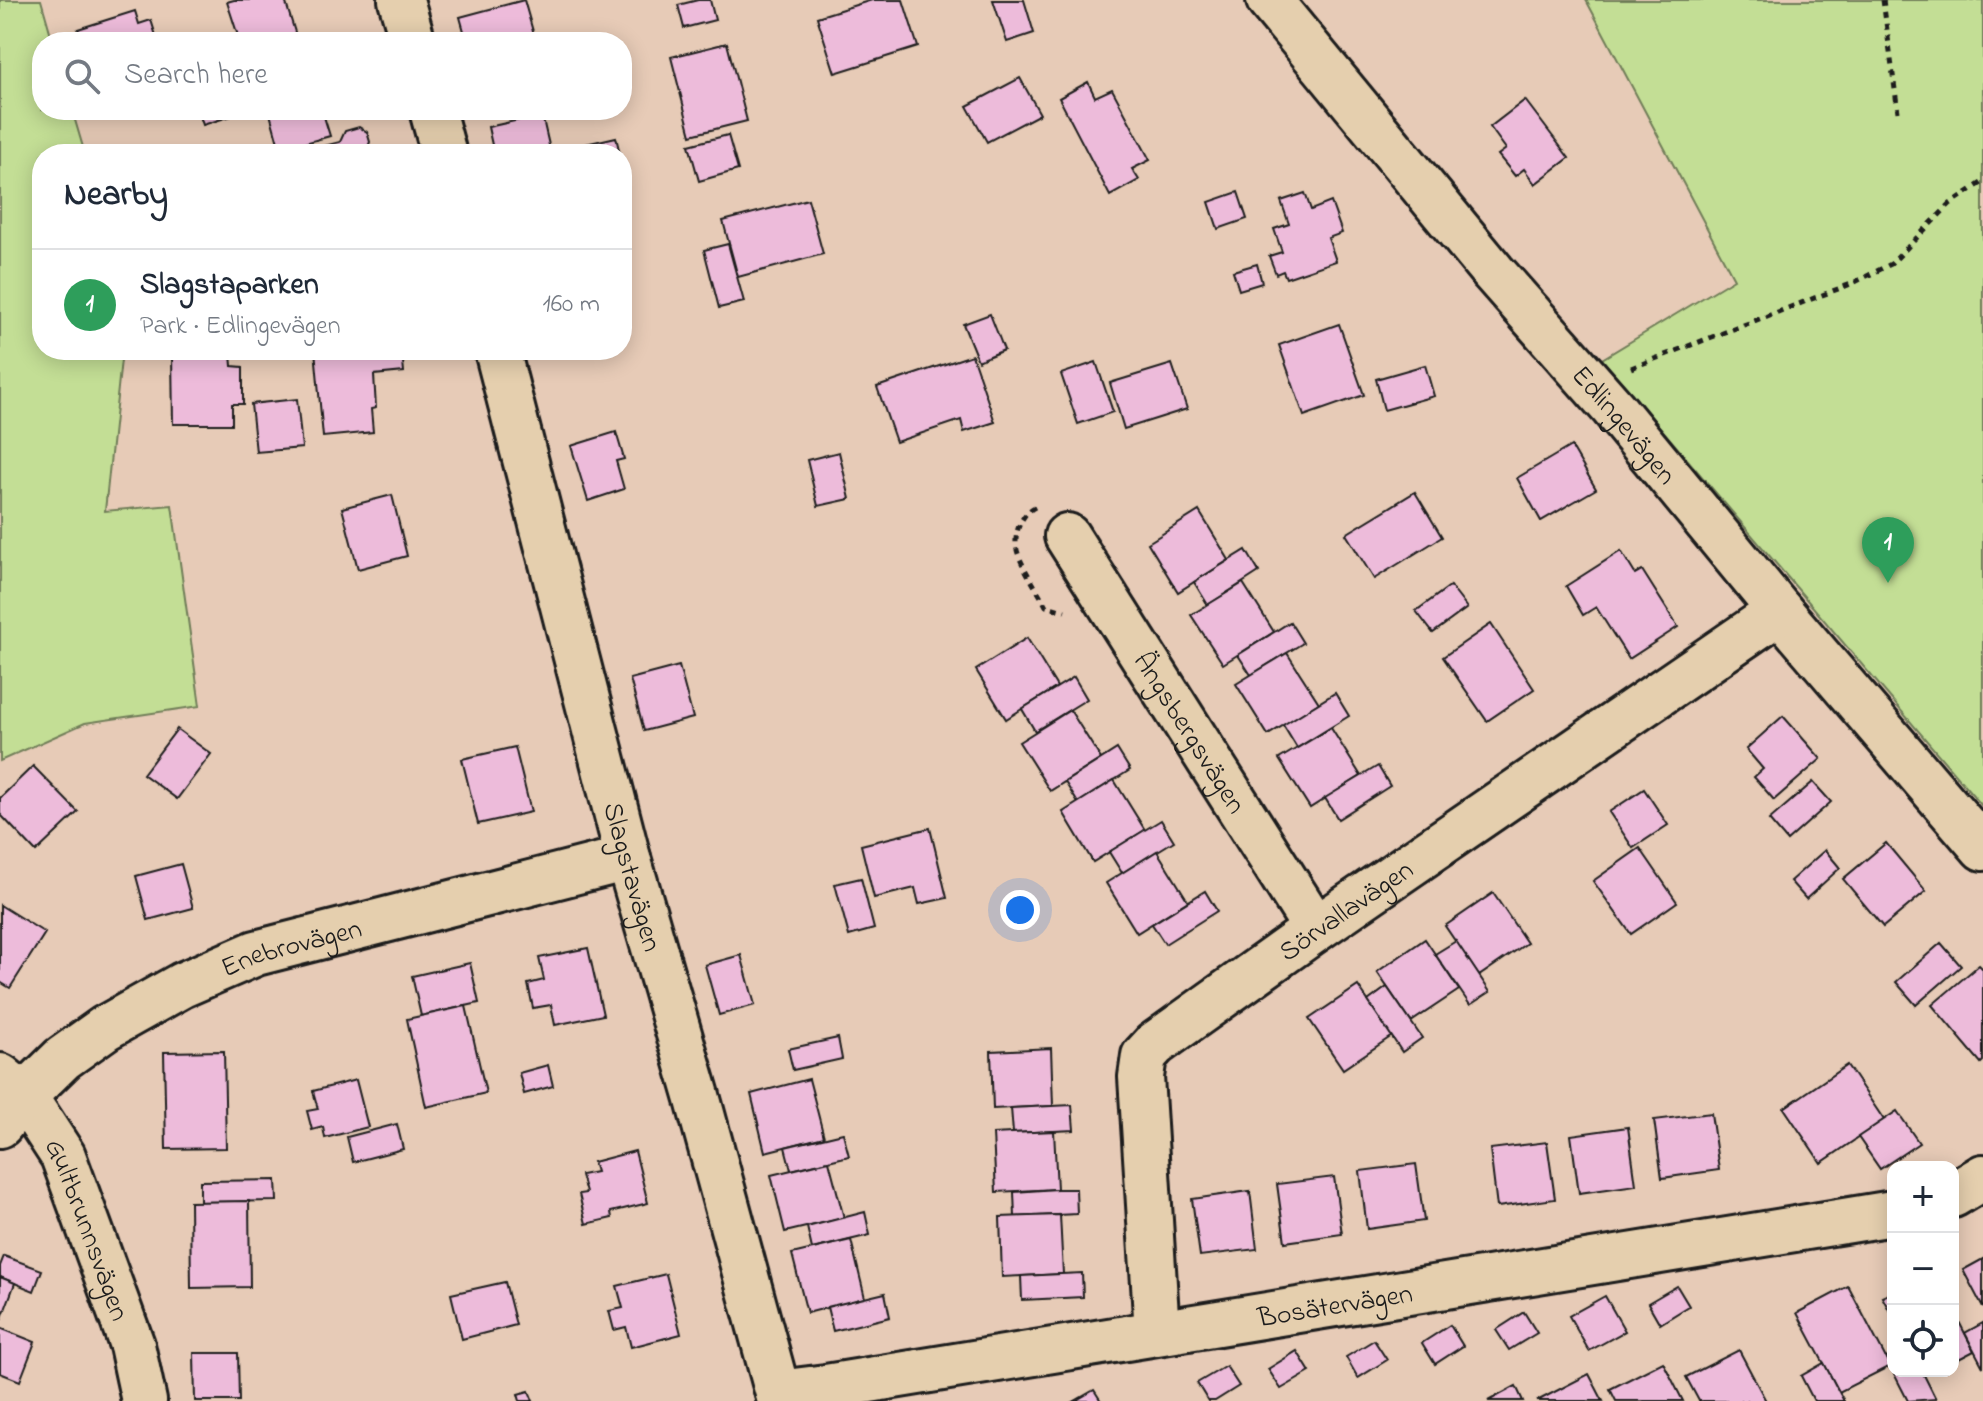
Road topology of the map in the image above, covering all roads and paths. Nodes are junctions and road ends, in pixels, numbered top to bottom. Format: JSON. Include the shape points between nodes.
{"nodes":[{"id":1,"x":401,"y":0,"type":"edge"},
{"id":2,"x":1269,"y":0,"type":"edge"},
{"id":3,"x":1883,"y":0,"type":"edge"},
{"id":4,"x":410,"y":32,"type":"edge"},
{"id":5,"x":1898,"y":112,"type":"dead end"},
{"id":6,"x":435,"y":120,"type":"edge"},
{"id":7,"x":441,"y":144,"type":"edge"},
{"id":8,"x":1983,"y":182,"type":"edge"},
{"id":9,"x":500,"y":360,"type":"edge"},
{"id":10,"x":1596,"y":389,"type":"junction"},
{"id":11,"x":1056,"y":520,"type":"joint"},
{"id":12,"x":1780,"y":611,"type":"junction"},
{"id":13,"x":1071,"y":612,"type":"dead end"},
{"id":14,"x":1983,"y":848,"type":"edge"},
{"id":15,"x":628,"y":858,"type":"junction"},
{"id":16,"x":1316,"y":929,"type":"junction"},
{"id":17,"x":8,"y":1099,"type":"edge"},
{"id":18,"x":1983,"y":1177,"type":"edge"},
{"id":19,"x":1959,"y":1191,"type":"edge"},
{"id":20,"x":1887,"y":1214,"type":"edge"},
{"id":21,"x":1157,"y":1332,"type":"junction"},
{"id":22,"x":779,"y":1397,"type":"edge"},
{"id":23,"x":144,"y":1401,"type":"edge"}],
"edges":[{"from":1,"to":4,"type":"street"},
{"from":2,"to":10,"type":"street","name":"Edlingevägen"},
{"from":3,"to":5,"type":"path"},
{"from":6,"to":7,"type":"street"},
{"from":8,"to":10,"type":"path","via":[[1950,204],[1891,264],[1637,364]]},
{"from":9,"to":15,"type":"street","name":"Slagstavägen"},
{"from":10,"to":12,"type":"street","name":"Edlingevägen"},
{"from":11,"to":13,"type":"path","via":[[1031,508],[1020,521],[1016,549],[1046,606]]},
{"from":11,"to":16,"type":"street","name":"Ängsbergsvägen"},
{"from":12,"to":14,"type":"street","name":"Edlingevägen"},
{"from":12,"to":16,"type":"street","name":"Sörvallavägen"},
{"from":15,"to":17,"type":"street","name":"Enebrovägen","via":[[256,953],[182,985],[105,1028]]},
{"from":15,"to":22,"type":"street","name":"Slagstavägen"},
{"from":16,"to":21,"type":"street","name":"Sörvallavägen","via":[[1144,1056]]},
{"from":17,"to":23,"type":"street","name":"Gultbrunnsvägen","via":[[63,1156],[132,1345]]},
{"from":18,"to":19,"type":"street"},
{"from":20,"to":21,"type":"street","name":"Bosätervägen"},
{"from":21,"to":22,"type":"street","name":"Bosätervägen"}]}
